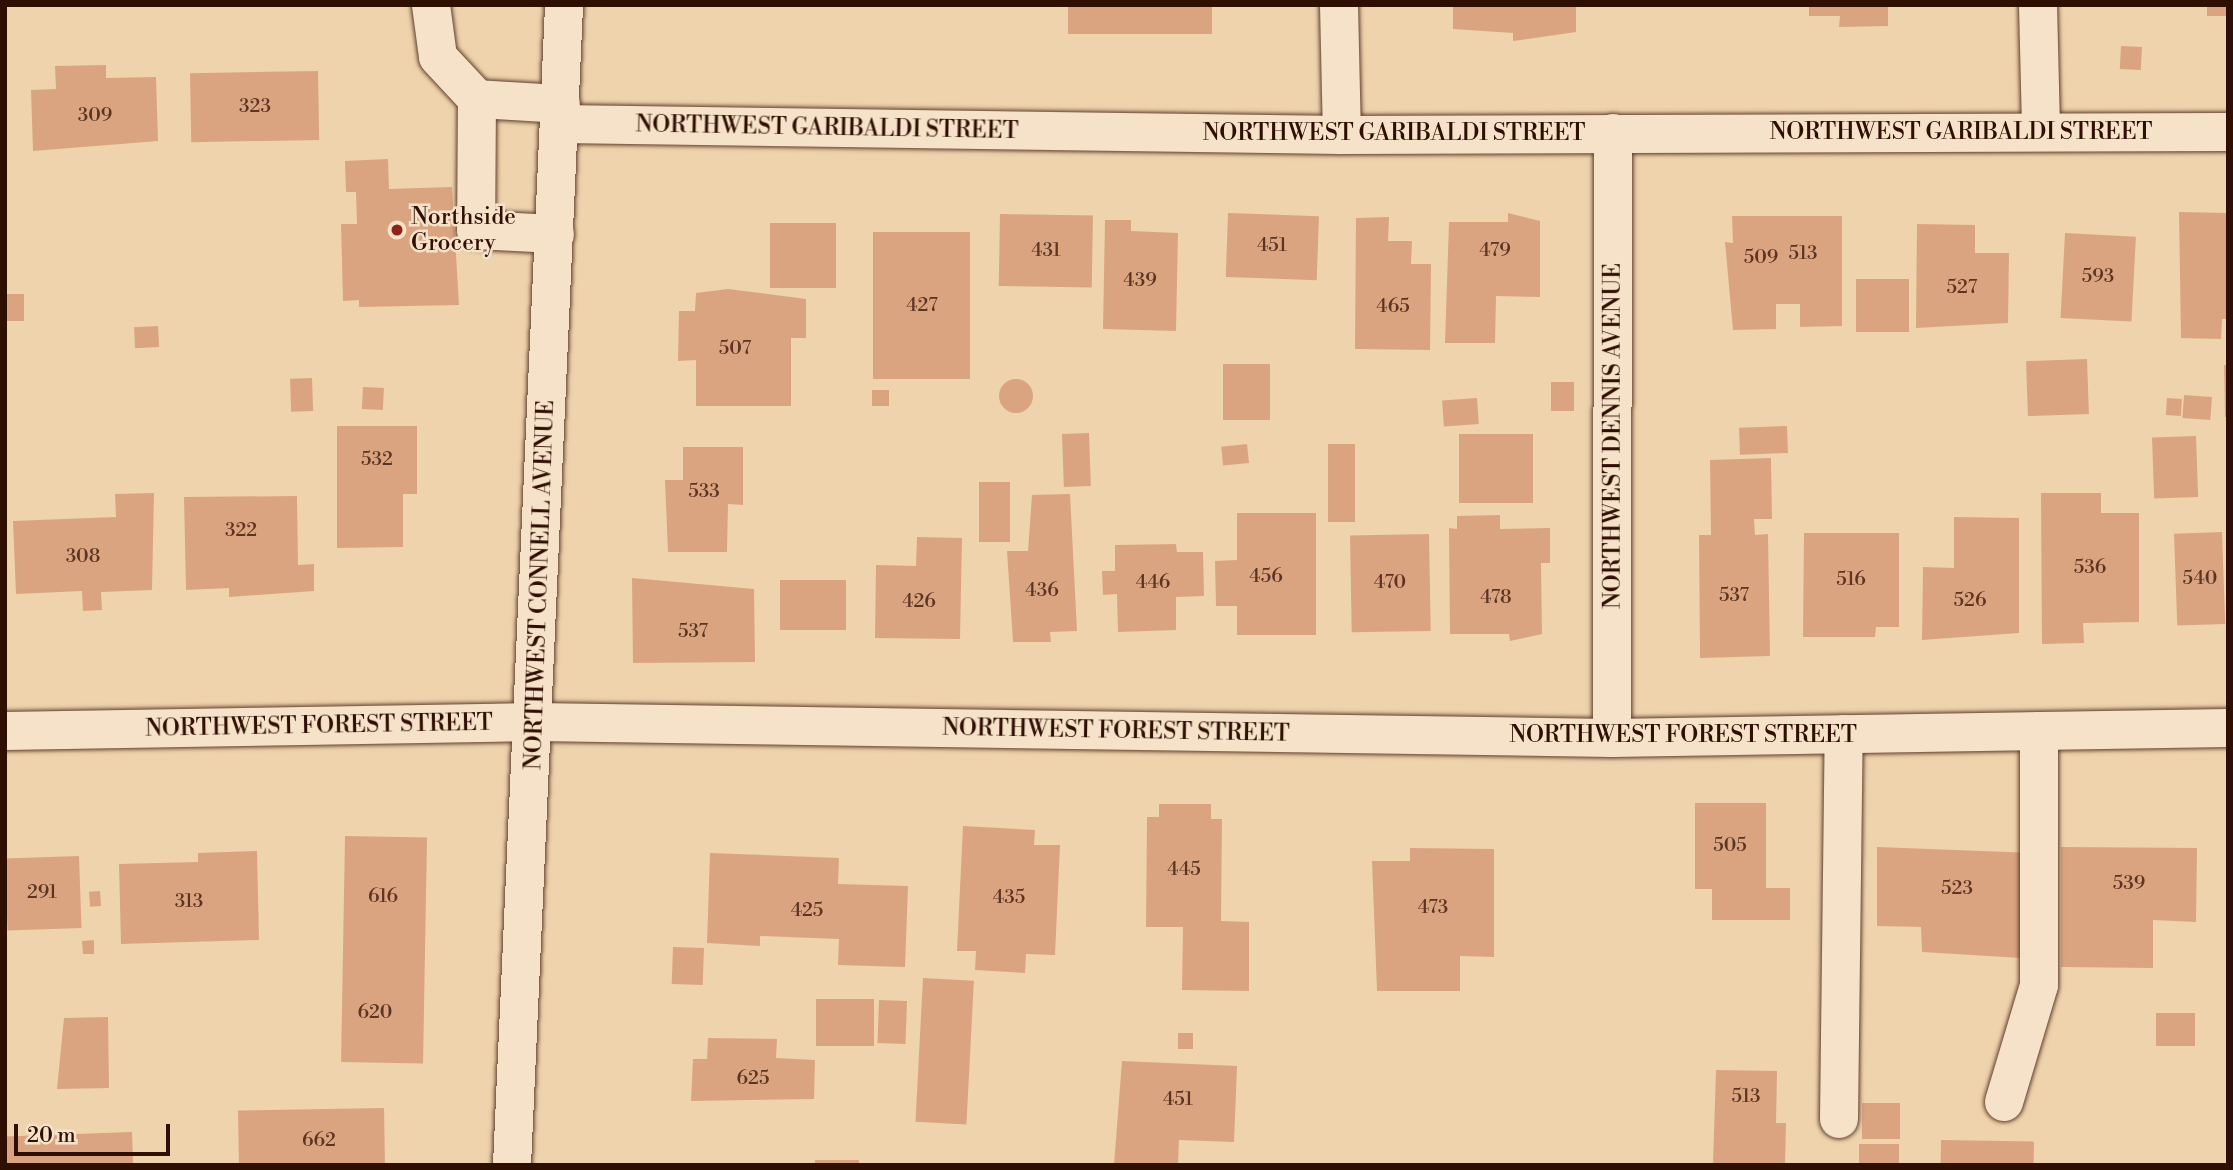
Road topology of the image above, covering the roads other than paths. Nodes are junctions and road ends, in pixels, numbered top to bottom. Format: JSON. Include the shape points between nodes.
{"nodes":[{"id":1,"x":431,"y":5,"type":"edge"},
{"id":2,"x":564,"y":5,"type":"edge"},
{"id":3,"x":1339,"y":5,"type":"edge"},
{"id":4,"x":2038,"y":5,"type":"edge"},
{"id":5,"x":477,"y":99,"type":"junction"},
{"id":6,"x":560,"y":114,"type":"junction"},
{"id":7,"x":2041,"y":131,"type":"junction"},
{"id":8,"x":2228,"y":132,"type":"edge"},
{"id":9,"x":1613,"y":133,"type":"junction"},
{"id":10,"x":1342,"y":135,"type":"junction"},
{"id":11,"x":555,"y":233,"type":"junction"},
{"id":12,"x":535,"y":722,"type":"junction"},
{"id":13,"x":2228,"y":728,"type":"edge"},
{"id":14,"x":5,"y":731,"type":"edge"},
{"id":15,"x":2039,"y":731,"type":"junction"},
{"id":16,"x":1844,"y":734,"type":"junction"},
{"id":17,"x":1612,"y":738,"type":"junction"},
{"id":18,"x":2004,"y":1102,"type":"dead end"},
{"id":19,"x":1839,"y":1119,"type":"dead end"},
{"id":20,"x":512,"y":1165,"type":"edge"}],
"edges":[{"from":1,"to":5,"type":"street","via":[[438,57]]},
{"from":2,"to":6,"type":"street","name":"NORTHWEST CONNELL AVENUE"},
{"from":3,"to":10,"type":"street"},
{"from":4,"to":7,"type":"street"},
{"from":5,"to":6,"type":"street","name":"NORTHWEST GARIBALDI STREET"},
{"from":5,"to":11,"type":"street","via":[[475,230]]},
{"from":6,"to":10,"type":"street","name":"NORTHWEST GARIBALDI STREET"},
{"from":6,"to":11,"type":"street","name":"NORTHWEST CONNELL AVENUE"},
{"from":7,"to":8,"type":"street","name":"NORTHWEST GARIBALDI STREET"},
{"from":7,"to":9,"type":"street","name":"NORTHWEST GARIBALDI STREET"},
{"from":9,"to":10,"type":"street","name":"NORTHWEST GARIBALDI STREET"},
{"from":9,"to":17,"type":"street","name":"NORTHWEST DENNIS AVENUE"},
{"from":11,"to":12,"type":"street","name":"NORTHWEST CONNELL AVENUE"},
{"from":12,"to":14,"type":"street","name":"NORTHWEST FOREST STREET"},
{"from":12,"to":17,"type":"street","name":"NORTHWEST FOREST STREET"},
{"from":12,"to":20,"type":"street","name":"NORTHWEST CONNELL AVENUE"},
{"from":13,"to":15,"type":"street","name":"NORTHWEST FOREST STREET"},
{"from":15,"to":16,"type":"street","name":"NORTHWEST FOREST STREET"},
{"from":15,"to":18,"type":"street","via":[[2039,985]]},
{"from":16,"to":17,"type":"street","name":"NORTHWEST FOREST STREET"},
{"from":16,"to":19,"type":"street"}]}
